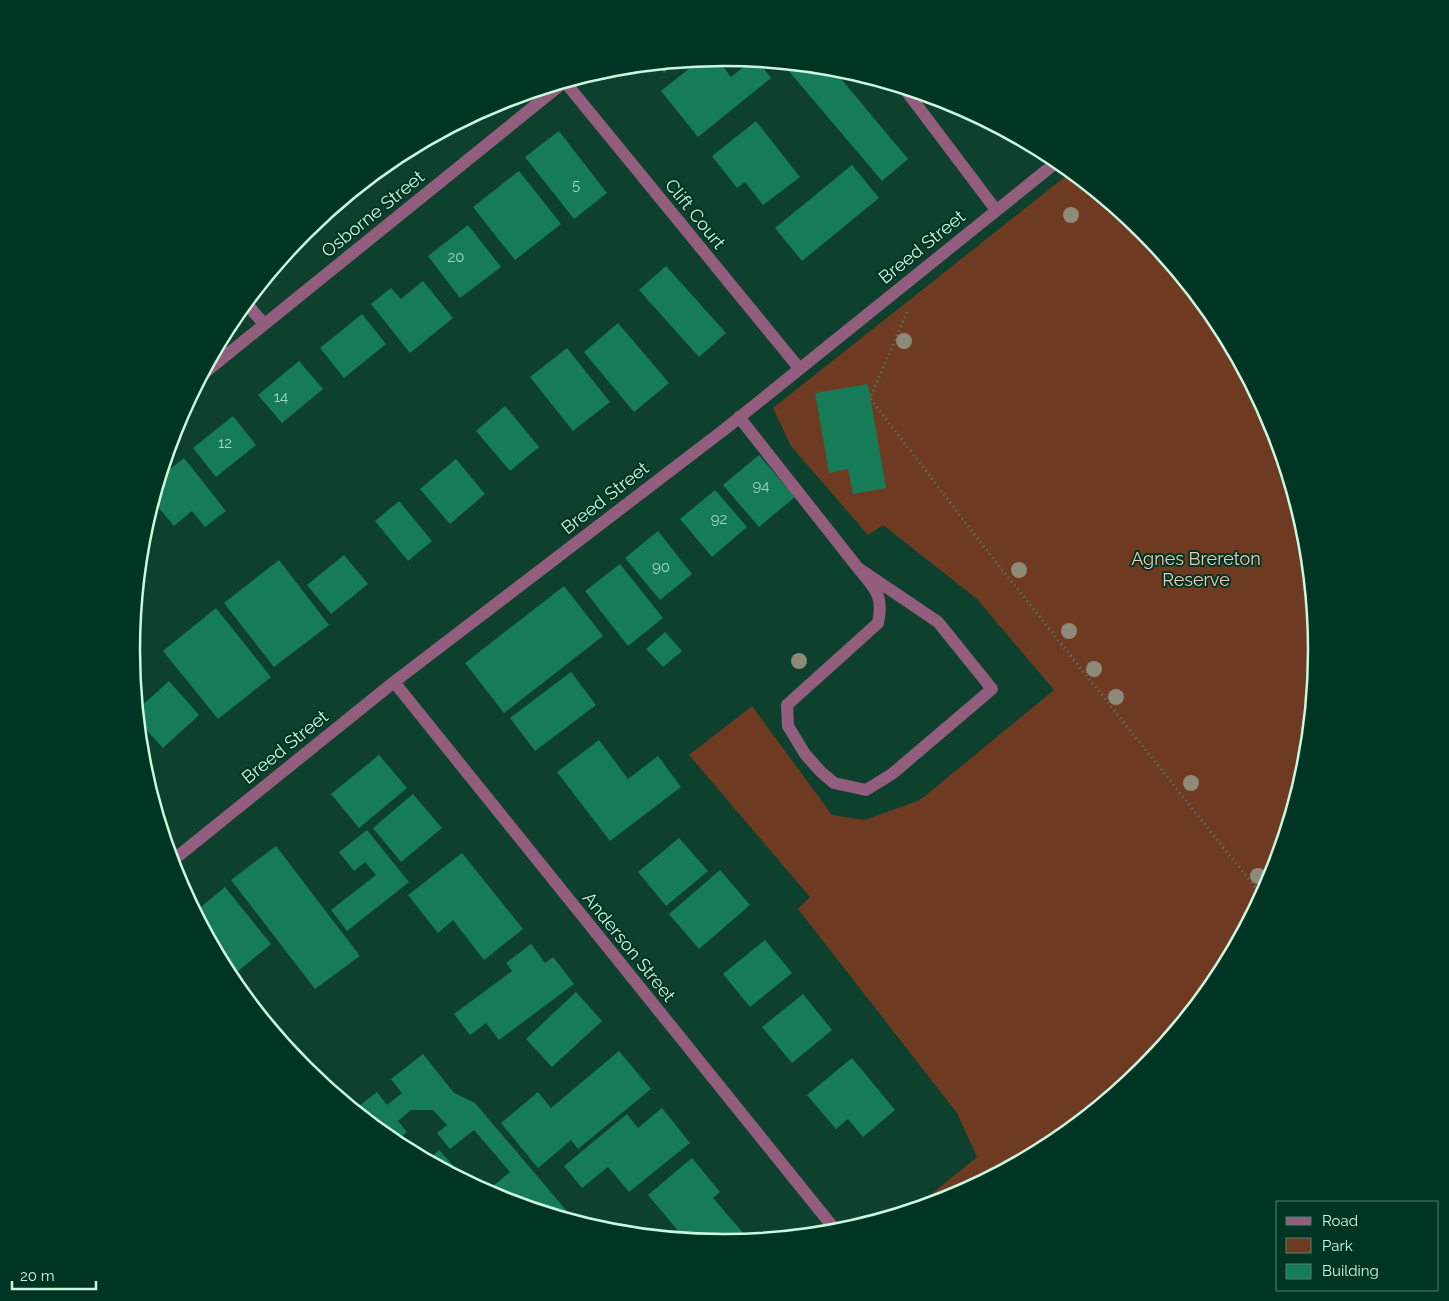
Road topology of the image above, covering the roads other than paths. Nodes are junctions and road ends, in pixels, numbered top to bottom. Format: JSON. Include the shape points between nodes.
{"nodes":[{"id":1,"x":568,"y":87,"type":"edge"},
{"id":2,"x":551,"y":93,"type":"edge"},
{"id":3,"x":910,"y":97,"type":"edge"},
{"id":4,"x":1050,"y":166,"type":"edge"},
{"id":5,"x":996,"y":210,"type":"junction"},
{"id":6,"x":251,"y":309,"type":"edge"},
{"id":7,"x":264,"y":324,"type":"junction"},
{"id":8,"x":216,"y":363,"type":"edge"},
{"id":9,"x":799,"y":368,"type":"junction"},
{"id":10,"x":739,"y":417,"type":"junction"},
{"id":11,"x":858,"y":568,"type":"junction"},
{"id":12,"x":394,"y":682,"type":"junction"},
{"id":13,"x":178,"y":856,"type":"edge"},
{"id":14,"x":831,"y":1225,"type":"edge"}],
"edges":[{"from":1,"to":9,"type":"street","name":"Clift Court"},
{"from":2,"to":7,"type":"street","name":"Osborne Street"},
{"from":3,"to":5,"type":"street"},
{"from":4,"to":5,"type":"street","name":"Breed Street"},
{"from":5,"to":9,"type":"street","name":"Breed Street"},
{"from":6,"to":7,"type":"street"},
{"from":7,"to":8,"type":"street","name":"Osborne Street"},
{"from":9,"to":10,"type":"street","name":"Breed Street"},
{"from":10,"to":11,"type":"street"},
{"from":10,"to":12,"type":"street","name":"Breed Street"},
{"from":11,"to":11,"type":"street","via":[[938,622],[992,689],[892,774],[866,790],[834,783],[820,771],[788,726],[787,705],[878,623],[881,608],[878,593]]},
{"from":12,"to":13,"type":"street","name":"Breed Street"},
{"from":12,"to":14,"type":"street","name":"Anderson Street"}]}
